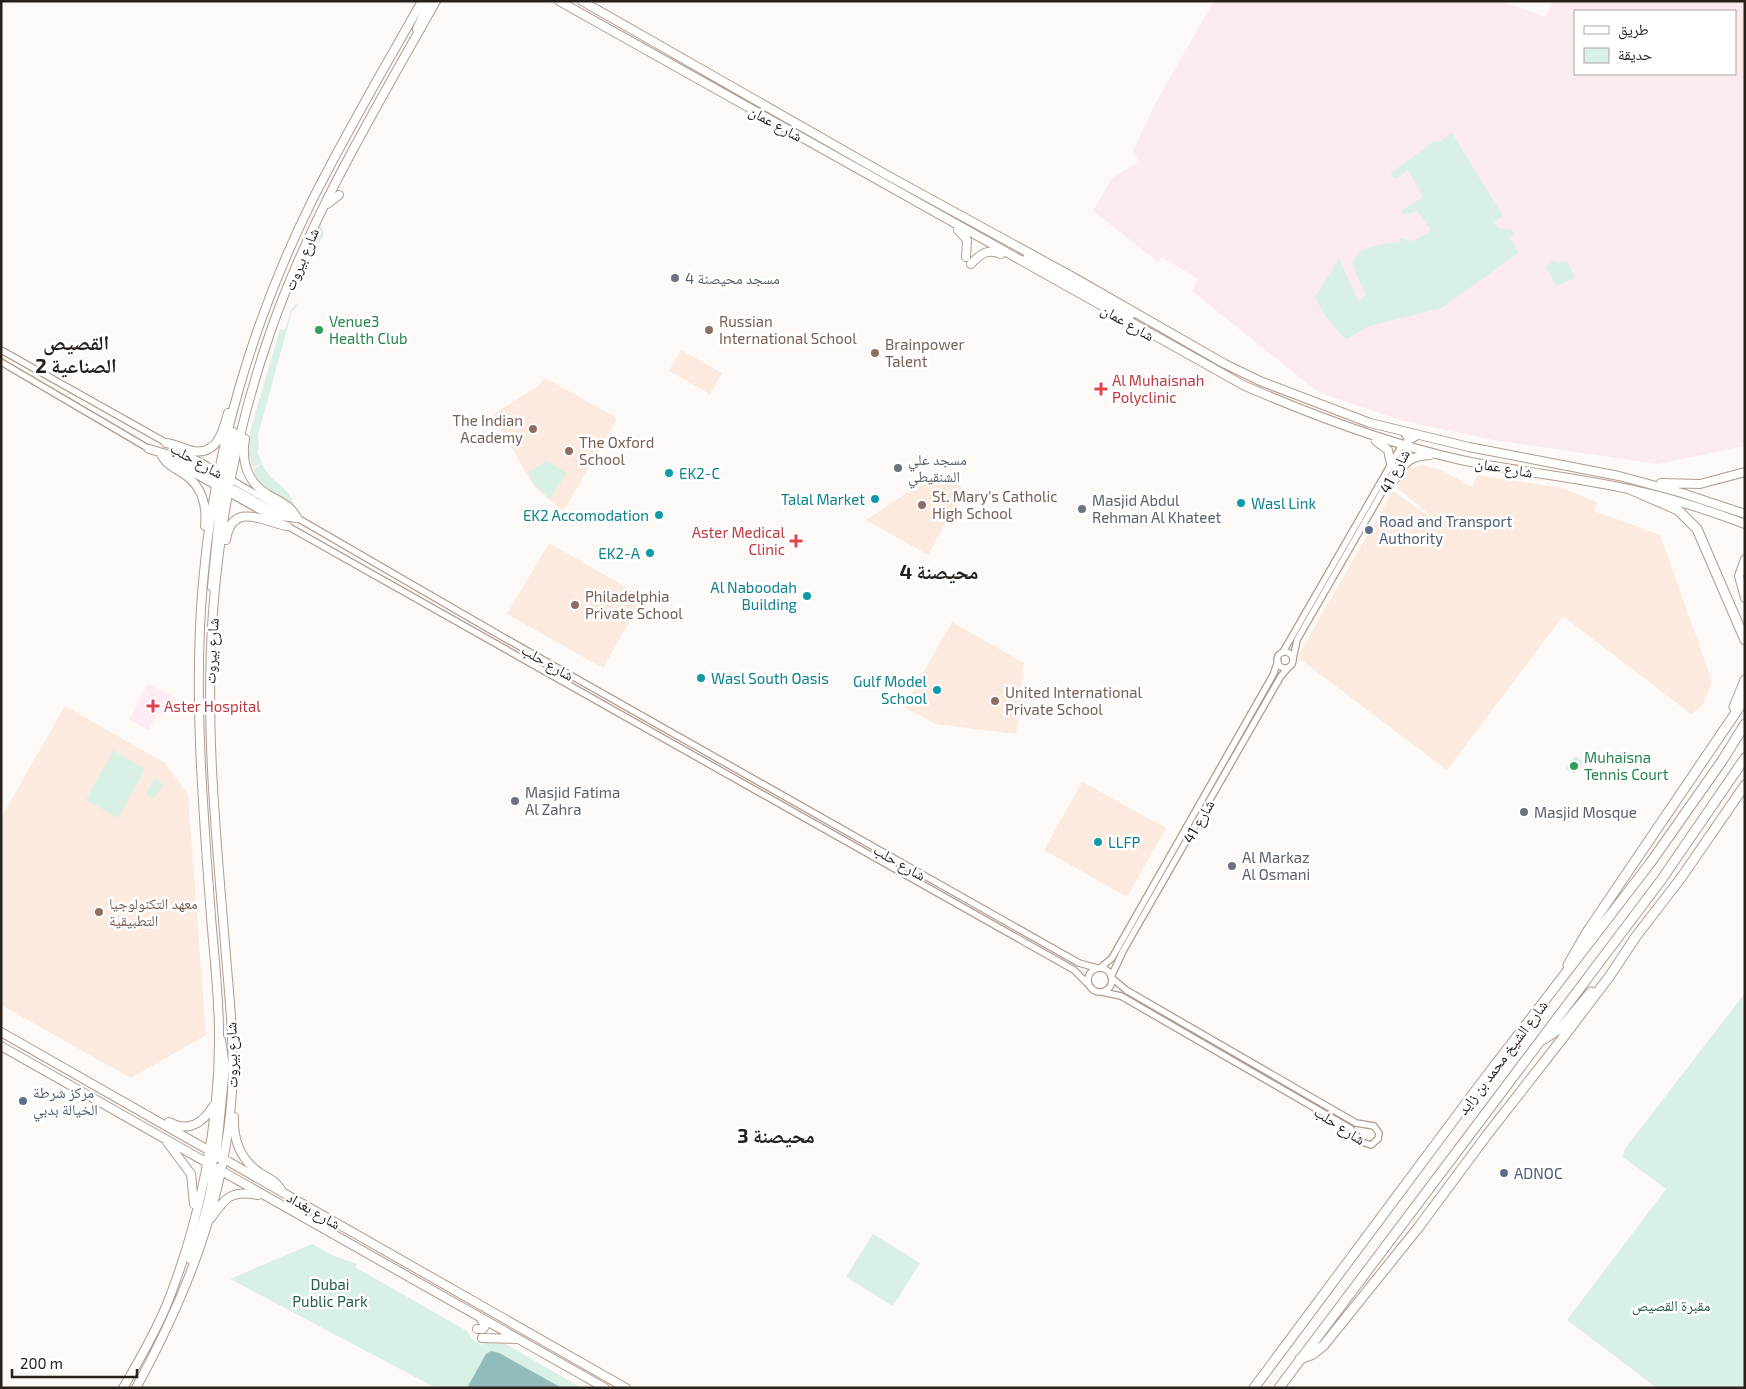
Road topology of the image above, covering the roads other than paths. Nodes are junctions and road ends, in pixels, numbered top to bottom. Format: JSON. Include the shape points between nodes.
{"nodes":[{"id":1,"x":422,"y":1,"type":"edge"},
{"id":2,"x":559,"y":1,"type":"edge"},
{"id":3,"x":582,"y":1,"type":"edge"},
{"id":4,"x":435,"y":2,"type":"edge"},
{"id":5,"x":366,"y":128,"type":"junction"},
{"id":6,"x":367,"y":142,"type":"dead end"},
{"id":7,"x":339,"y":195,"type":"dead end"},
{"id":8,"x":325,"y":205,"type":"junction"},
{"id":9,"x":939,"y":216,"type":"junction"},
{"id":10,"x":976,"y":236,"type":"junction"},
{"id":11,"x":1026,"y":264,"type":"junction"},
{"id":12,"x":1160,"y":328,"type":"junction"},
{"id":13,"x":1,"y":350,"type":"edge"},
{"id":14,"x":1,"y":362,"type":"edge"},
{"id":15,"x":16,"y":370,"type":"junction"},
{"id":16,"x":36,"y":371,"type":"junction"},
{"id":17,"x":239,"y":389,"type":"junction"},
{"id":18,"x":246,"y":417,"type":"junction"},
{"id":19,"x":1352,"y":430,"type":"junction"},
{"id":20,"x":1403,"y":432,"type":"junction"},
{"id":21,"x":1418,"y":436,"type":"junction"},
{"id":22,"x":166,"y":443,"type":"junction"},
{"id":23,"x":1406,"y":444,"type":"junction"},
{"id":24,"x":149,"y":449,"type":"junction"},
{"id":25,"x":1439,"y":454,"type":"junction"},
{"id":26,"x":162,"y":456,"type":"junction"},
{"id":27,"x":1391,"y":464,"type":"junction"},
{"id":28,"x":1745,"y":472,"type":"edge"},
{"id":29,"x":1636,"y":480,"type":"junction"},
{"id":30,"x":224,"y":483,"type":"junction"},
{"id":31,"x":1386,"y":486,"type":"junction"},
{"id":32,"x":1632,"y":490,"type":"junction"},
{"id":33,"x":1745,"y":514,"type":"edge"},
{"id":34,"x":297,"y":518,"type":"junction"},
{"id":35,"x":1745,"y":524,"type":"edge"},
{"id":36,"x":287,"y":526,"type":"junction"},
{"id":37,"x":207,"y":543,"type":"junction"},
{"id":38,"x":1745,"y":559,"type":"edge"},
{"id":39,"x":214,"y":598,"type":"junction"},
{"id":40,"x":1745,"y":598,"type":"edge"},
{"id":41,"x":1745,"y":640,"type":"edge"},
{"id":42,"x":1283,"y":652,"type":"junction"},
{"id":43,"x":1293,"y":659,"type":"junction"},
{"id":44,"x":1278,"y":661,"type":"junction"},
{"id":45,"x":1288,"y":668,"type":"junction"},
{"id":46,"x":1745,"y":680,"type":"edge"},
{"id":47,"x":1745,"y":698,"type":"edge"},
{"id":48,"x":1745,"y":724,"type":"edge"},
{"id":49,"x":1725,"y":725,"type":"junction"},
{"id":50,"x":1745,"y":758,"type":"edge"},
{"id":51,"x":1745,"y":785,"type":"edge"},
{"id":52,"x":1745,"y":789,"type":"edge"},
{"id":53,"x":1737,"y":798,"type":"junction"},
{"id":54,"x":1637,"y":935,"type":"junction"},
{"id":55,"x":1098,"y":968,"type":"junction"},
{"id":56,"x":1112,"y":978,"type":"junction"},
{"id":57,"x":1561,"y":980,"type":"junction"},
{"id":58,"x":1088,"y":984,"type":"junction"},
{"id":59,"x":1102,"y":992,"type":"junction"},
{"id":60,"x":1,"y":1032,"type":"edge"},
{"id":61,"x":219,"y":1034,"type":"junction"},
{"id":62,"x":1541,"y":1040,"type":"junction"},
{"id":63,"x":1,"y":1046,"type":"edge"},
{"id":64,"x":98,"y":1087,"type":"junction"},
{"id":65,"x":232,"y":1095,"type":"junction"},
{"id":66,"x":215,"y":1103,"type":"junction"},
{"id":67,"x":166,"y":1140,"type":"junction"},
{"id":68,"x":212,"y":1152,"type":"junction"},
{"id":69,"x":224,"y":1158,"type":"junction"},
{"id":70,"x":210,"y":1165,"type":"junction"},
{"id":71,"x":221,"y":1171,"type":"junction"},
{"id":72,"x":282,"y":1192,"type":"junction"},
{"id":73,"x":265,"y":1196,"type":"junction"},
{"id":74,"x":194,"y":1217,"type":"junction"},
{"id":75,"x":209,"y":1222,"type":"junction"},
{"id":76,"x":187,"y":1286,"type":"junction"},
{"id":77,"x":478,"y":1316,"type":"junction"},
{"id":78,"x":477,"y":1329,"type":"dead end"},
{"id":79,"x":482,"y":1338,"type":"dead end"},
{"id":80,"x":521,"y":1340,"type":"junction"},
{"id":81,"x":1300,"y":1359,"type":"junction"},
{"id":82,"x":137,"y":1387,"type":"edge"},
{"id":83,"x":123,"y":1388,"type":"edge"},
{"id":84,"x":606,"y":1388,"type":"edge"},
{"id":85,"x":626,"y":1388,"type":"edge"},
{"id":86,"x":1254,"y":1388,"type":"edge"},
{"id":87,"x":1279,"y":1388,"type":"edge"}],
"edges":[{"from":1,"to":17,"type":"main road","name":"شارع بيروت","via":[[308,208],[269,300]]},
{"from":2,"to":9,"type":"main road","name":"شارع عمان"},
{"from":3,"to":12,"type":"main road","name":"شارع عمان"},
{"from":4,"to":5,"type":"main road","name":"شارع بيروت"},
{"from":5,"to":6,"type":"main road"},
{"from":5,"to":8,"type":"main road","name":"شارع بيروت"},
{"from":7,"to":8,"type":"main road"},
{"from":8,"to":18,"type":"main road","name":"شارع بيروت","via":[[270,333]]},
{"from":9,"to":10,"type":"main road","name":"شارع عمان"},
{"from":9,"to":11,"type":"main road","via":[[965,237],[969,260],[991,251]]},
{"from":10,"to":11,"type":"main road","name":"شارع عمان"},
{"from":10,"to":12,"type":"main road","via":[[987,236],[1120,311]]},
{"from":11,"to":19,"type":"main road","name":"شارع عمان","via":[[1231,380]]},
{"from":12,"to":20,"type":"main road","name":"شارع عمان","via":[[1278,389]]},
{"from":13,"to":16,"type":"street","name":"شارع حلب"},
{"from":14,"to":15,"type":"street","name":"شارع حلب"},
{"from":15,"to":16,"type":"street","via":[[33,377],[37,375]]},
{"from":15,"to":24,"type":"street","name":"شارع حلب"},
{"from":16,"to":22,"type":"street","name":"شارع حلب"},
{"from":17,"to":22,"type":"main road","via":[[232,400],[221,436],[213,447],[200,451]]},
{"from":17,"to":30,"type":"main road","name":"شارع بيروت"},
{"from":18,"to":30,"type":"main road","name":"شارع بيروت"},
{"from":18,"to":34,"type":"main road","via":[[244,454],[248,472],[259,488],[287,506]]},
{"from":19,"to":23,"type":"main road","name":"شارع عمان"},
{"from":19,"to":27,"type":"main road","via":[[1358,436],[1385,446]]},
{"from":20,"to":21,"type":"main road","name":"شارع عمان"},
{"from":20,"to":23,"type":"street","name":"شارع 41"},
{"from":21,"to":23,"type":"street","name":"شارع 41"},
{"from":21,"to":29,"type":"main road","name":"شارع عمان"},
{"from":22,"to":30,"type":"street","name":"شارع حلب"},
{"from":23,"to":25,"type":"main road","name":"شارع عمان"},
{"from":23,"to":27,"type":"street","name":"شارع 41"},
{"from":23,"to":31,"type":"street","name":"شارع 41"},
{"from":24,"to":26,"type":"street","name":"شارع حلب"},
{"from":24,"to":30,"type":"main road","via":[[167,453]]},
{"from":25,"to":31,"type":"main road","via":[[1409,460]]},
{"from":25,"to":32,"type":"main road","name":"شارع عمان"},
{"from":26,"to":30,"type":"street","name":"شارع حلب"},
{"from":26,"to":37,"type":"main road","via":[[168,464],[190,478],[201,493],[206,511]]},
{"from":27,"to":42,"type":"street","name":"شارع 41"},
{"from":28,"to":29,"type":"main road","via":[[1692,484]]},
{"from":29,"to":33,"type":"main road","name":"شارع عمان"},
{"from":30,"to":34,"type":"main road","via":[[281,516]]},
{"from":30,"to":36,"type":"street","name":"شارع حلب"},
{"from":30,"to":37,"type":"main road","name":"شارع بيروت"},
{"from":30,"to":39,"type":"main road","via":[[212,576]]},
{"from":31,"to":43,"type":"street","name":"شارع 41","via":[[1298,640]]},
{"from":32,"to":35,"type":"main road","name":"شارع عمان"},
{"from":32,"to":41,"type":"highway","via":[[1678,510],[1697,529]]},
{"from":34,"to":55,"type":"street","name":"شارع حلب","via":[[1070,959]]},
{"from":36,"to":39,"type":"main road","via":[[254,516],[234,522],[227,535],[222,574]]},
{"from":36,"to":58,"type":"street","name":"شارع حلب","via":[[1074,970]]},
{"from":37,"to":61,"type":"main road","name":"شارع بيروت","via":[[200,620],[199,727]]},
{"from":38,"to":40,"type":"main road","via":[[1739,576]]},
{"from":39,"to":65,"type":"main road","name":"شارع بيروت","via":[[210,734],[232,1038]]},
{"from":42,"to":43,"type":"street","via":[[1290,653]]},
{"from":42,"to":44,"type":"street"},
{"from":43,"to":45,"type":"street"},
{"from":44,"to":45,"type":"street","via":[[1281,667]]},
{"from":44,"to":55,"type":"street","name":"شارع 41","via":[[1273,676],[1112,958]]},
{"from":45,"to":56,"type":"street","name":"شارع 41","via":[[1115,965]]},
{"from":46,"to":49,"type":"highway"},
{"from":47,"to":49,"type":"highway"},
{"from":48,"to":57,"type":"highway","name":"شارع الشيخ محمد بن زايد","via":[[1651,862]]},
{"from":49,"to":57,"type":"highway","via":[[1579,943]]},
{"from":50,"to":62,"type":"highway","name":"شارع الشيخ محمد بن زايد","via":[[1662,879]]},
{"from":51,"to":53,"type":"highway"},
{"from":52,"to":53,"type":"highway"},
{"from":53,"to":54,"type":"highway"},
{"from":54,"to":62,"type":"highway","via":[[1562,1027]]},
{"from":54,"to":81,"type":"highway","via":[[1606,982],[1408,1240],[1324,1345]]},
{"from":55,"to":56,"type":"street","via":[[1108,971]]},
{"from":55,"to":58,"type":"street","via":[[1089,975]]},
{"from":56,"to":59,"type":"street","via":[[1110,987]]},
{"from":56,"to":59,"type":"street","name":"شارع حلب","via":[[1126,990],[1356,1123],[1374,1126],[1378,1130],[1378,1139],[1371,1145],[1364,1144],[1347,1127],[1121,996]]},
{"from":57,"to":86,"type":"highway","name":"شارع الشيخ محمد بن زايد"},
{"from":58,"to":59,"type":"street","via":[[1095,991]]},
{"from":60,"to":64,"type":"main road","name":"شارع بغداد"},
{"from":61,"to":66,"type":"main road","name":"شارع بيروت"},
{"from":61,"to":68,"type":"main road","via":[[225,1066]]},
{"from":62,"to":81,"type":"highway","name":"شارع الشيخ محمد بن زايد"},
{"from":63,"to":67,"type":"main road","name":"شارع بغداد"},
{"from":64,"to":66,"type":"main road","via":[[172,1124],[185,1127],[203,1120]]},
{"from":64,"to":68,"type":"main road","name":"شارع بغداد"},
{"from":65,"to":69,"type":"main road","name":"شارع بيروت"},
{"from":65,"to":72,"type":"main road","via":[[234,1130],[240,1151],[248,1163],[276,1182]]},
{"from":66,"to":68,"type":"main road","name":"شارع بيروت"},
{"from":67,"to":70,"type":"main road","name":"شارع بغداد"},
{"from":67,"to":74,"type":"main road","via":[[190,1174],[194,1189]]},
{"from":68,"to":69,"type":"main road","name":"شارع بغداد"},
{"from":68,"to":70,"type":"main road"},
{"from":68,"to":71,"type":"main road"},
{"from":69,"to":71,"type":"main road","name":"شارع بيروت"},
{"from":69,"to":72,"type":"main road","name":"شارع بغداد"},
{"from":70,"to":71,"type":"main road","name":"شارع بغداد"},
{"from":70,"to":74,"type":"main road"},
{"from":70,"to":76,"type":"main road","via":[[204,1214]]},
{"from":71,"to":73,"type":"main road","name":"شارع بغداد"},
{"from":71,"to":75,"type":"main road","name":"شارع بيروت"},
{"from":72,"to":85,"type":"main road","name":"شارع بغداد"},
{"from":73,"to":75,"type":"main road","via":[[232,1195],[222,1202]]},
{"from":73,"to":77,"type":"main road","name":"شارع بغداد"},
{"from":74,"to":83,"type":"main road","via":[[166,1306]]},
{"from":75,"to":76,"type":"main road","name":"شارع بيروت"},
{"from":76,"to":82,"type":"main road","name":"شارع بيروت"},
{"from":77,"to":78,"type":"main road","via":[[485,1326]]},
{"from":77,"to":80,"type":"main road","name":"شارع بغداد"},
{"from":79,"to":80,"type":"main road"},
{"from":80,"to":84,"type":"main road","name":"شارع بغداد"},
{"from":81,"to":87,"type":"highway","name":"شارع الشيخ محمد بن زايد"}]}
